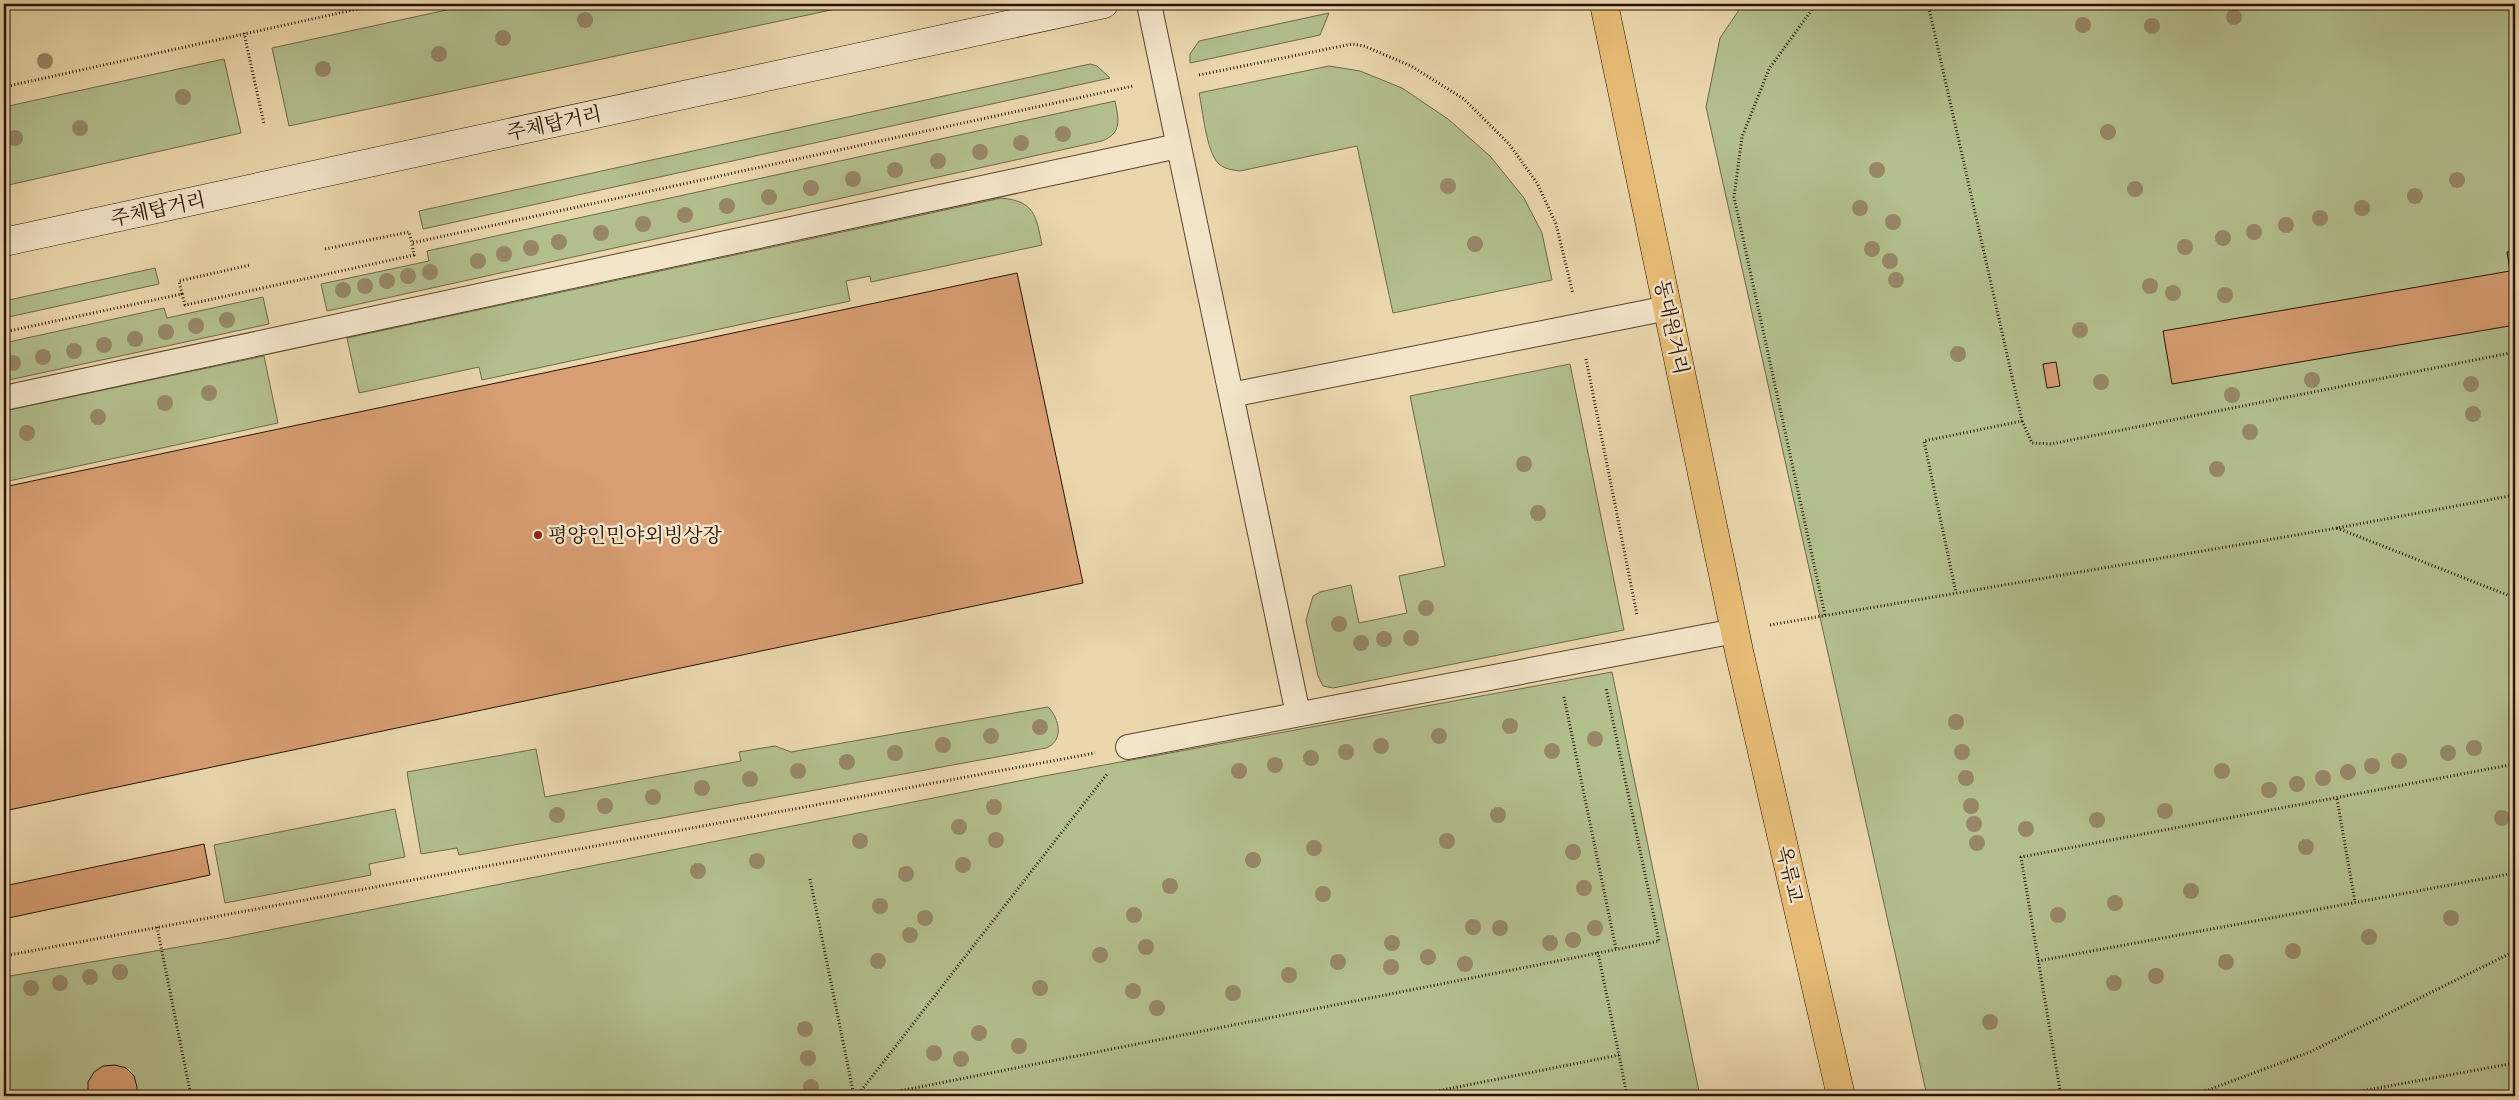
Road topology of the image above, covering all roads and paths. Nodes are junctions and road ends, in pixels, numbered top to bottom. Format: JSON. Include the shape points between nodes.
{"nodes":[{"id":1,"x":380,"y":4,"type":"edge"},
{"id":2,"x":1104,"y":4,"type":"edge"},
{"id":3,"x":1149,"y":4,"type":"edge"},
{"id":4,"x":1604,"y":4,"type":"edge"},
{"id":5,"x":1816,"y":4,"type":"edge"},
{"id":6,"x":1928,"y":4,"type":"edge"},
{"id":7,"x":244,"y":33,"type":"junction"},
{"id":8,"x":1165,"y":81,"type":"junction"},
{"id":9,"x":4,"y":87,"type":"edge"},
{"id":10,"x":264,"y":124,"type":"dead end"},
{"id":11,"x":1178,"y":146,"type":"junction"},
{"id":12,"x":4,"y":242,"type":"edge"},
{"id":13,"x":412,"y":243,"type":"junction"},
{"id":14,"x":325,"y":249,"type":"dead end"},
{"id":15,"x":250,"y":266,"type":"dead end"},
{"id":16,"x":182,"y":294,"type":"junction"},
{"id":17,"x":1668,"y":308,"type":"junction"},
{"id":18,"x":1579,"y":326,"type":"junction"},
{"id":19,"x":4,"y":332,"type":"edge"},
{"id":20,"x":2515,"y":352,"type":"edge"},
{"id":21,"x":1231,"y":395,"type":"junction"},
{"id":22,"x":4,"y":398,"type":"edge"},
{"id":23,"x":2022,"y":421,"type":"junction"},
{"id":24,"x":2515,"y":495,"type":"edge"},
{"id":25,"x":2337,"y":528,"type":"junction"},
{"id":26,"x":1956,"y":593,"type":"junction"},
{"id":27,"x":2515,"y":598,"type":"edge"},
{"id":28,"x":1826,"y":616,"type":"junction"},
{"id":29,"x":1737,"y":641,"type":"junction"},
{"id":30,"x":1643,"y":648,"type":"junction"},
{"id":31,"x":1599,"y":656,"type":"junction"},
{"id":32,"x":1557,"y":664,"type":"junction"},
{"id":33,"x":1298,"y":714,"type":"junction"},
{"id":34,"x":1128,"y":747,"type":"junction"},
{"id":35,"x":2515,"y":764,"type":"edge"},
{"id":36,"x":2337,"y":799,"type":"junction"},
{"id":37,"x":2515,"y":873,"type":"edge"},
{"id":38,"x":810,"y":879,"type":"dead end"},
{"id":39,"x":2355,"y":902,"type":"junction"},
{"id":40,"x":157,"y":927,"type":"junction"},
{"id":41,"x":1616,"y":949,"type":"junction"},
{"id":42,"x":2515,"y":951,"type":"edge"},
{"id":43,"x":1598,"y":953,"type":"junction"},
{"id":44,"x":4,"y":956,"type":"edge"},
{"id":45,"x":2038,"y":961,"type":"junction"},
{"id":46,"x":1619,"y":1054,"type":"junction"},
{"id":47,"x":2515,"y":1063,"type":"edge"},
{"id":48,"x":191,"y":1096,"type":"edge"},
{"id":49,"x":856,"y":1096,"type":"edge"},
{"id":50,"x":874,"y":1096,"type":"edge"},
{"id":51,"x":1412,"y":1096,"type":"edge"},
{"id":52,"x":1627,"y":1096,"type":"edge"},
{"id":53,"x":1841,"y":1096,"type":"edge"},
{"id":54,"x":2061,"y":1096,"type":"edge"},
{"id":55,"x":2192,"y":1096,"type":"edge"},
{"id":56,"x":2315,"y":1096,"type":"edge"}],
"edges":[{"from":1,"to":7,"type":"path"},
{"from":2,"to":12,"type":"main road","name":"주체탑거리"},
{"from":3,"to":8,"type":"lane"},
{"from":4,"to":17,"type":"main road","name":"동대원거리"},
{"from":5,"to":28,"type":"path","via":[[1770,69],[1742,137],[1734,197]]},
{"from":6,"to":23,"type":"path"},
{"from":7,"to":9,"type":"path"},
{"from":7,"to":10,"type":"path"},
{"from":8,"to":11,"type":"lane"},
{"from":8,"to":13,"type":"path"},
{"from":8,"to":18,"type":"path","via":[[1352,44],[1411,66],[1464,99],[1509,144],[1537,183],[1556,224]]},
{"from":11,"to":21,"type":"lane"},
{"from":11,"to":22,"type":"lane"},
{"from":13,"to":14,"type":"path","via":[[409,232]]},
{"from":13,"to":16,"type":"path","via":[[414,255],[185,305]]},
{"from":15,"to":16,"type":"path","via":[[179,281]]},
{"from":16,"to":19,"type":"path"},
{"from":17,"to":18,"type":"lane"},
{"from":17,"to":29,"type":"main road","name":"동대원거리"},
{"from":18,"to":21,"type":"lane"},
{"from":18,"to":30,"type":"path"},
{"from":20,"to":23,"type":"path","via":[[2051,444],[2032,443]]},
{"from":21,"to":33,"type":"lane"},
{"from":23,"to":26,"type":"path","via":[[1924,441]]},
{"from":24,"to":25,"type":"path"},
{"from":25,"to":26,"type":"path"},
{"from":25,"to":27,"type":"path"},
{"from":26,"to":28,"type":"path"},
{"from":28,"to":29,"type":"path"},
{"from":29,"to":30,"type":"lane"},
{"from":29,"to":53,"type":"main road","name":"옥류교"},
{"from":30,"to":31,"type":"lane"},
{"from":31,"to":32,"type":"lane"},
{"from":31,"to":41,"type":"path","via":[[1659,941]]},
{"from":32,"to":33,"type":"lane"},
{"from":32,"to":41,"type":"path"},
{"from":33,"to":34,"type":"lane"},
{"from":34,"to":40,"type":"path"},
{"from":34,"to":49,"type":"path"},
{"from":35,"to":36,"type":"path"},
{"from":36,"to":39,"type":"path"},
{"from":36,"to":45,"type":"path","via":[[2021,857]]},
{"from":37,"to":39,"type":"path"},
{"from":38,"to":49,"type":"path"},
{"from":39,"to":45,"type":"path"},
{"from":40,"to":44,"type":"path"},
{"from":40,"to":48,"type":"path"},
{"from":41,"to":43,"type":"path"},
{"from":42,"to":55,"type":"path","via":[[2310,1052]]},
{"from":43,"to":46,"type":"path"},
{"from":43,"to":50,"type":"path"},
{"from":45,"to":54,"type":"path"},
{"from":46,"to":51,"type":"path"},
{"from":46,"to":52,"type":"path"},
{"from":47,"to":56,"type":"path","via":[[2356,1092]]}]}
